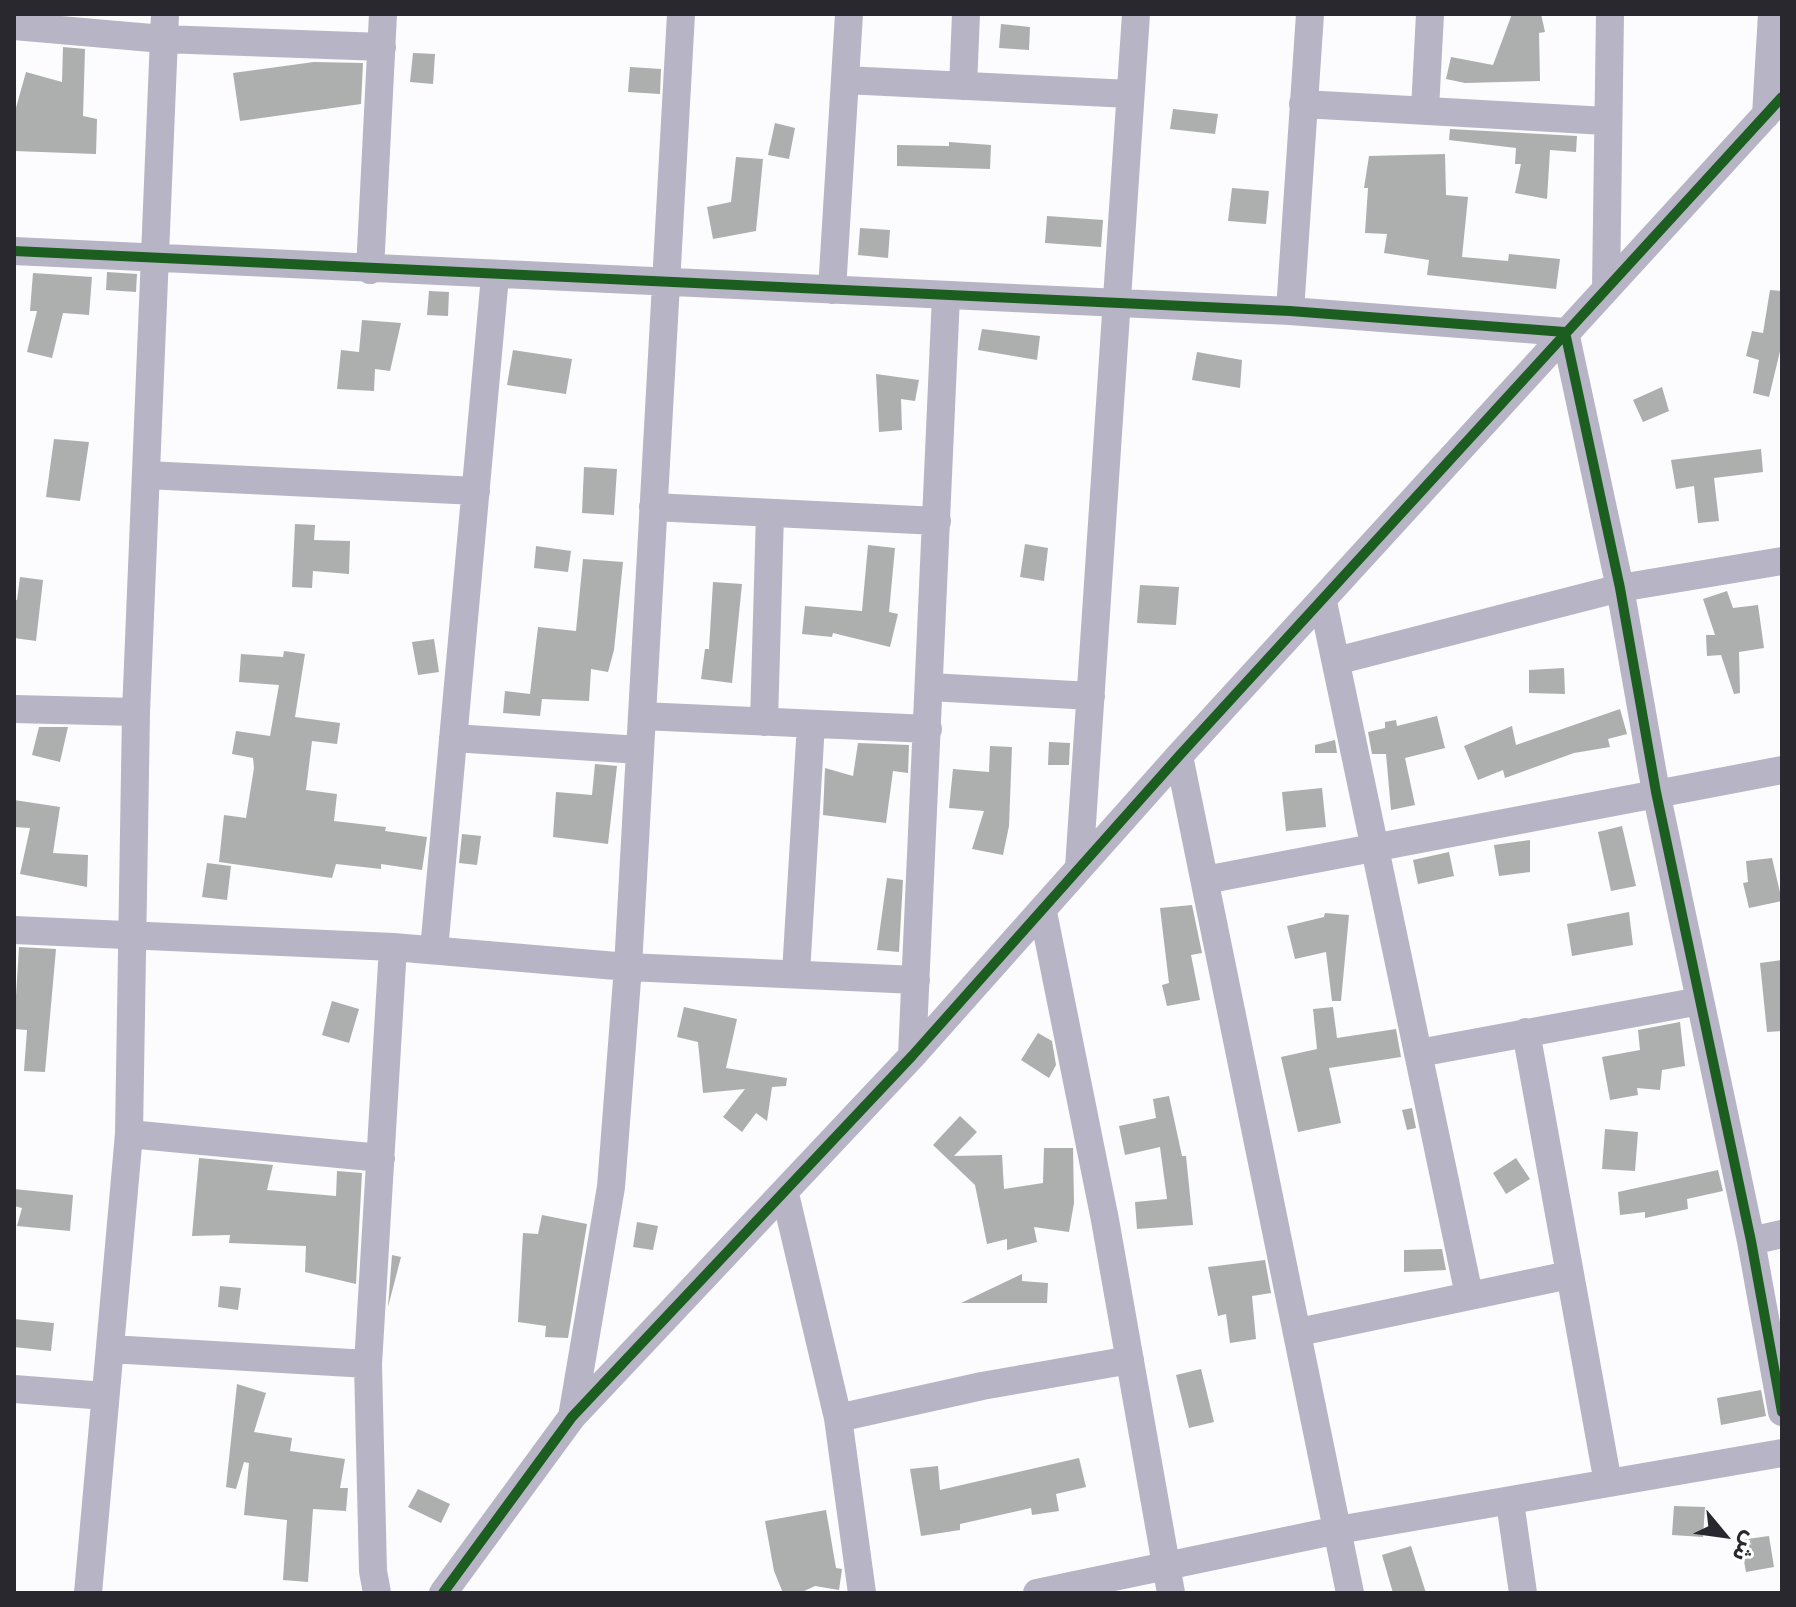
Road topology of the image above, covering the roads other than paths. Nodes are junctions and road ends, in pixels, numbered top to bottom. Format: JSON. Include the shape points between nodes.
{"nodes":[{"id":1,"x":383,"y":14,"type":"edge"},
{"id":2,"x":681,"y":14,"type":"edge"},
{"id":3,"x":849,"y":14,"type":"edge"},
{"id":4,"x":966,"y":14,"type":"edge"},
{"id":5,"x":1136,"y":14,"type":"edge"},
{"id":6,"x":1310,"y":14,"type":"edge"},
{"id":7,"x":1430,"y":14,"type":"edge"},
{"id":8,"x":1610,"y":14,"type":"edge"},
{"id":9,"x":1772,"y":14,"type":"edge"},
{"id":10,"x":14,"y":26,"type":"edge"},
{"id":11,"x":164,"y":26,"type":"edge"},
{"id":12,"x":382,"y":47,"type":"junction"},
{"id":13,"x":845,"y":80,"type":"junction"},
{"id":14,"x":963,"y":86,"type":"junction"},
{"id":15,"x":1130,"y":94,"type":"junction"},
{"id":16,"x":1303,"y":104,"type":"junction"},
{"id":17,"x":1774,"y":106,"type":"edge"},
{"id":18,"x":1425,"y":109,"type":"junction"},
{"id":19,"x":1606,"y":121,"type":"junction"},
{"id":20,"x":14,"y":251,"type":"edge"},
{"id":21,"x":156,"y":259,"type":"junction"},
{"id":22,"x":370,"y":270,"type":"junction"},
{"id":23,"x":495,"y":276,"type":"junction"},
{"id":24,"x":666,"y":282,"type":"junction"},
{"id":25,"x":1606,"y":289,"type":"junction"},
{"id":26,"x":832,"y":290,"type":"junction"},
{"id":27,"x":946,"y":296,"type":"junction"},
{"id":28,"x":1118,"y":302,"type":"junction"},
{"id":29,"x":1290,"y":311,"type":"junction"},
{"id":30,"x":1565,"y":332,"type":"junction"},
{"id":31,"x":146,"y":475,"type":"junction"},
{"id":32,"x":476,"y":491,"type":"junction"},
{"id":33,"x":653,"y":507,"type":"junction"},
{"id":34,"x":770,"y":513,"type":"junction"},
{"id":35,"x":937,"y":521,"type":"junction"},
{"id":36,"x":1782,"y":561,"type":"edge"},
{"id":37,"x":1620,"y":588,"type":"junction"},
{"id":38,"x":1323,"y":602,"type":"junction"},
{"id":39,"x":1336,"y":661,"type":"junction"},
{"id":40,"x":930,"y":687,"type":"junction"},
{"id":41,"x":1091,"y":696,"type":"junction"},
{"id":42,"x":14,"y":709,"type":"edge"},
{"id":43,"x":136,"y":712,"type":"junction"},
{"id":44,"x":642,"y":716,"type":"junction"},
{"id":45,"x":764,"y":722,"type":"junction"},
{"id":46,"x":811,"y":724,"type":"junction"},
{"id":47,"x":928,"y":729,"type":"junction"},
{"id":48,"x":453,"y":738,"type":"junction"},
{"id":49,"x":640,"y":750,"type":"junction"},
{"id":50,"x":1179,"y":756,"type":"junction"},
{"id":51,"x":1782,"y":770,"type":"edge"},
{"id":52,"x":1656,"y":792,"type":"junction"},
{"id":53,"x":1377,"y":846,"type":"junction"},
{"id":54,"x":1079,"y":868,"type":"junction"},
{"id":55,"x":1205,"y":880,"type":"junction"},
{"id":56,"x":1043,"y":912,"type":"junction"},
{"id":57,"x":14,"y":930,"type":"edge"},
{"id":58,"x":135,"y":937,"type":"junction"},
{"id":59,"x":393,"y":947,"type":"junction"},
{"id":60,"x":434,"y":950,"type":"junction"},
{"id":61,"x":628,"y":967,"type":"junction"},
{"id":62,"x":796,"y":973,"type":"junction"},
{"id":63,"x":916,"y":980,"type":"junction"},
{"id":64,"x":1700,"y":1001,"type":"junction"},
{"id":65,"x":1526,"y":1032,"type":"junction"},
{"id":66,"x":1419,"y":1053,"type":"junction"},
{"id":67,"x":912,"y":1056,"type":"junction"},
{"id":68,"x":129,"y":1134,"type":"junction"},
{"id":69,"x":381,"y":1158,"type":"junction"},
{"id":70,"x":785,"y":1194,"type":"junction"},
{"id":71,"x":1782,"y":1234,"type":"edge"},
{"id":72,"x":1751,"y":1241,"type":"junction"},
{"id":73,"x":1569,"y":1275,"type":"junction"},
{"id":74,"x":1469,"y":1295,"type":"junction"},
{"id":75,"x":1299,"y":1332,"type":"junction"},
{"id":76,"x":110,"y":1349,"type":"junction"},
{"id":77,"x":1130,"y":1360,"type":"junction"},
{"id":78,"x":368,"y":1364,"type":"junction"},
{"id":79,"x":14,"y":1389,"type":"edge"},
{"id":80,"x":105,"y":1396,"type":"junction"},
{"id":81,"x":1782,"y":1412,"type":"edge"},
{"id":82,"x":572,"y":1417,"type":"junction"},
{"id":83,"x":838,"y":1418,"type":"junction"},
{"id":84,"x":1782,"y":1453,"type":"edge"},
{"id":85,"x":1608,"y":1483,"type":"junction"},
{"id":86,"x":1510,"y":1502,"type":"junction"},
{"id":87,"x":1338,"y":1530,"type":"junction"},
{"id":88,"x":1165,"y":1565,"type":"junction"},
{"id":89,"x":88,"y":1593,"type":"edge"},
{"id":90,"x":377,"y":1593,"type":"edge"},
{"id":91,"x":443,"y":1593,"type":"edge"},
{"id":92,"x":862,"y":1593,"type":"edge"},
{"id":93,"x":1037,"y":1593,"type":"edge"},
{"id":94,"x":1171,"y":1593,"type":"edge"},
{"id":95,"x":1350,"y":1593,"type":"edge"},
{"id":96,"x":1523,"y":1593,"type":"edge"}],
"edges":[{"from":1,"to":12,"type":"street"},
{"from":2,"to":24,"type":"street"},
{"from":3,"to":13,"type":"street"},
{"from":4,"to":14,"type":"street"},
{"from":5,"to":15,"type":"street"},
{"from":6,"to":16,"type":"street"},
{"from":7,"to":18,"type":"street"},
{"from":8,"to":19,"type":"street"},
{"from":9,"to":17,"type":"street"},
{"from":10,"to":11,"type":"street"},
{"from":11,"to":12,"type":"street"},
{"from":11,"to":21,"type":"street"},
{"from":12,"to":22,"type":"street"},
{"from":13,"to":14,"type":"street"},
{"from":13,"to":26,"type":"street"},
{"from":14,"to":15,"type":"street"},
{"from":15,"to":28,"type":"street"},
{"from":16,"to":18,"type":"street"},
{"from":16,"to":29,"type":"street"},
{"from":17,"to":25,"type":"street"},
{"from":18,"to":19,"type":"street"},
{"from":19,"to":25,"type":"street"},
{"from":20,"to":21,"type":"street"},
{"from":21,"to":22,"type":"street"},
{"from":21,"to":31,"type":"street"},
{"from":22,"to":23,"type":"street"},
{"from":23,"to":24,"type":"street"},
{"from":23,"to":32,"type":"street"},
{"from":24,"to":26,"type":"street"},
{"from":24,"to":33,"type":"street"},
{"from":25,"to":30,"type":"street"},
{"from":26,"to":27,"type":"street"},
{"from":27,"to":28,"type":"street"},
{"from":27,"to":35,"type":"street"},
{"from":28,"to":29,"type":"street"},
{"from":28,"to":41,"type":"street"},
{"from":29,"to":30,"type":"street"},
{"from":30,"to":37,"type":"street"},
{"from":30,"to":38,"type":"street"},
{"from":31,"to":32,"type":"street"},
{"from":31,"to":43,"type":"street"},
{"from":32,"to":48,"type":"street"},
{"from":33,"to":34,"type":"street"},
{"from":33,"to":44,"type":"street"},
{"from":34,"to":35,"type":"street"},
{"from":34,"to":45,"type":"street"},
{"from":35,"to":40,"type":"street"},
{"from":36,"to":37,"type":"street"},
{"from":37,"to":39,"type":"street"},
{"from":37,"to":52,"type":"street"},
{"from":38,"to":39,"type":"street"},
{"from":38,"to":50,"type":"street"},
{"from":39,"to":53,"type":"street"},
{"from":40,"to":41,"type":"street"},
{"from":40,"to":47,"type":"street"},
{"from":41,"to":54,"type":"street"},
{"from":42,"to":43,"type":"street"},
{"from":43,"to":58,"type":"street"},
{"from":44,"to":45,"type":"street"},
{"from":44,"to":49,"type":"street"},
{"from":45,"to":46,"type":"street"},
{"from":46,"to":47,"type":"street"},
{"from":46,"to":62,"type":"street"},
{"from":47,"to":63,"type":"street"},
{"from":48,"to":49,"type":"street"},
{"from":48,"to":60,"type":"street"},
{"from":49,"to":61,"type":"street"},
{"from":50,"to":54,"type":"street"},
{"from":50,"to":55,"type":"street"},
{"from":51,"to":52,"type":"street"},
{"from":52,"to":53,"type":"street"},
{"from":52,"to":64,"type":"street"},
{"from":53,"to":55,"type":"street"},
{"from":53,"to":66,"type":"street"},
{"from":54,"to":56,"type":"street"},
{"from":55,"to":75,"type":"street"},
{"from":56,"to":67,"type":"street"},
{"from":56,"to":77,"type":"street"},
{"from":57,"to":58,"type":"street"},
{"from":58,"to":59,"type":"street"},
{"from":58,"to":68,"type":"street"},
{"from":59,"to":60,"type":"street"},
{"from":59,"to":69,"type":"street"},
{"from":60,"to":61,"type":"street"},
{"from":61,"to":62,"type":"street"},
{"from":61,"to":82,"type":"street","via":[[611,1187]]},
{"from":62,"to":63,"type":"street"},
{"from":63,"to":67,"type":"street"},
{"from":64,"to":65,"type":"street"},
{"from":64,"to":72,"type":"street"},
{"from":65,"to":66,"type":"street"},
{"from":65,"to":73,"type":"street"},
{"from":66,"to":74,"type":"street"},
{"from":67,"to":70,"type":"street"},
{"from":68,"to":69,"type":"street"},
{"from":68,"to":76,"type":"street"},
{"from":69,"to":78,"type":"street"},
{"from":70,"to":82,"type":"street"},
{"from":70,"to":83,"type":"street"},
{"from":71,"to":72,"type":"street"},
{"from":72,"to":81,"type":"street"},
{"from":73,"to":74,"type":"street"},
{"from":73,"to":85,"type":"street"},
{"from":74,"to":75,"type":"street"},
{"from":75,"to":87,"type":"street"},
{"from":76,"to":78,"type":"street"},
{"from":76,"to":80,"type":"street"},
{"from":77,"to":83,"type":"street"},
{"from":77,"to":88,"type":"street"},
{"from":78,"to":90,"type":"street"},
{"from":79,"to":80,"type":"street"},
{"from":80,"to":89,"type":"street"},
{"from":82,"to":91,"type":"street"},
{"from":83,"to":92,"type":"street"},
{"from":84,"to":85,"type":"street"},
{"from":85,"to":86,"type":"street"},
{"from":86,"to":87,"type":"street"},
{"from":86,"to":96,"type":"street"},
{"from":87,"to":88,"type":"street"},
{"from":87,"to":95,"type":"street"},
{"from":88,"to":93,"type":"street"},
{"from":88,"to":94,"type":"street"}]}
